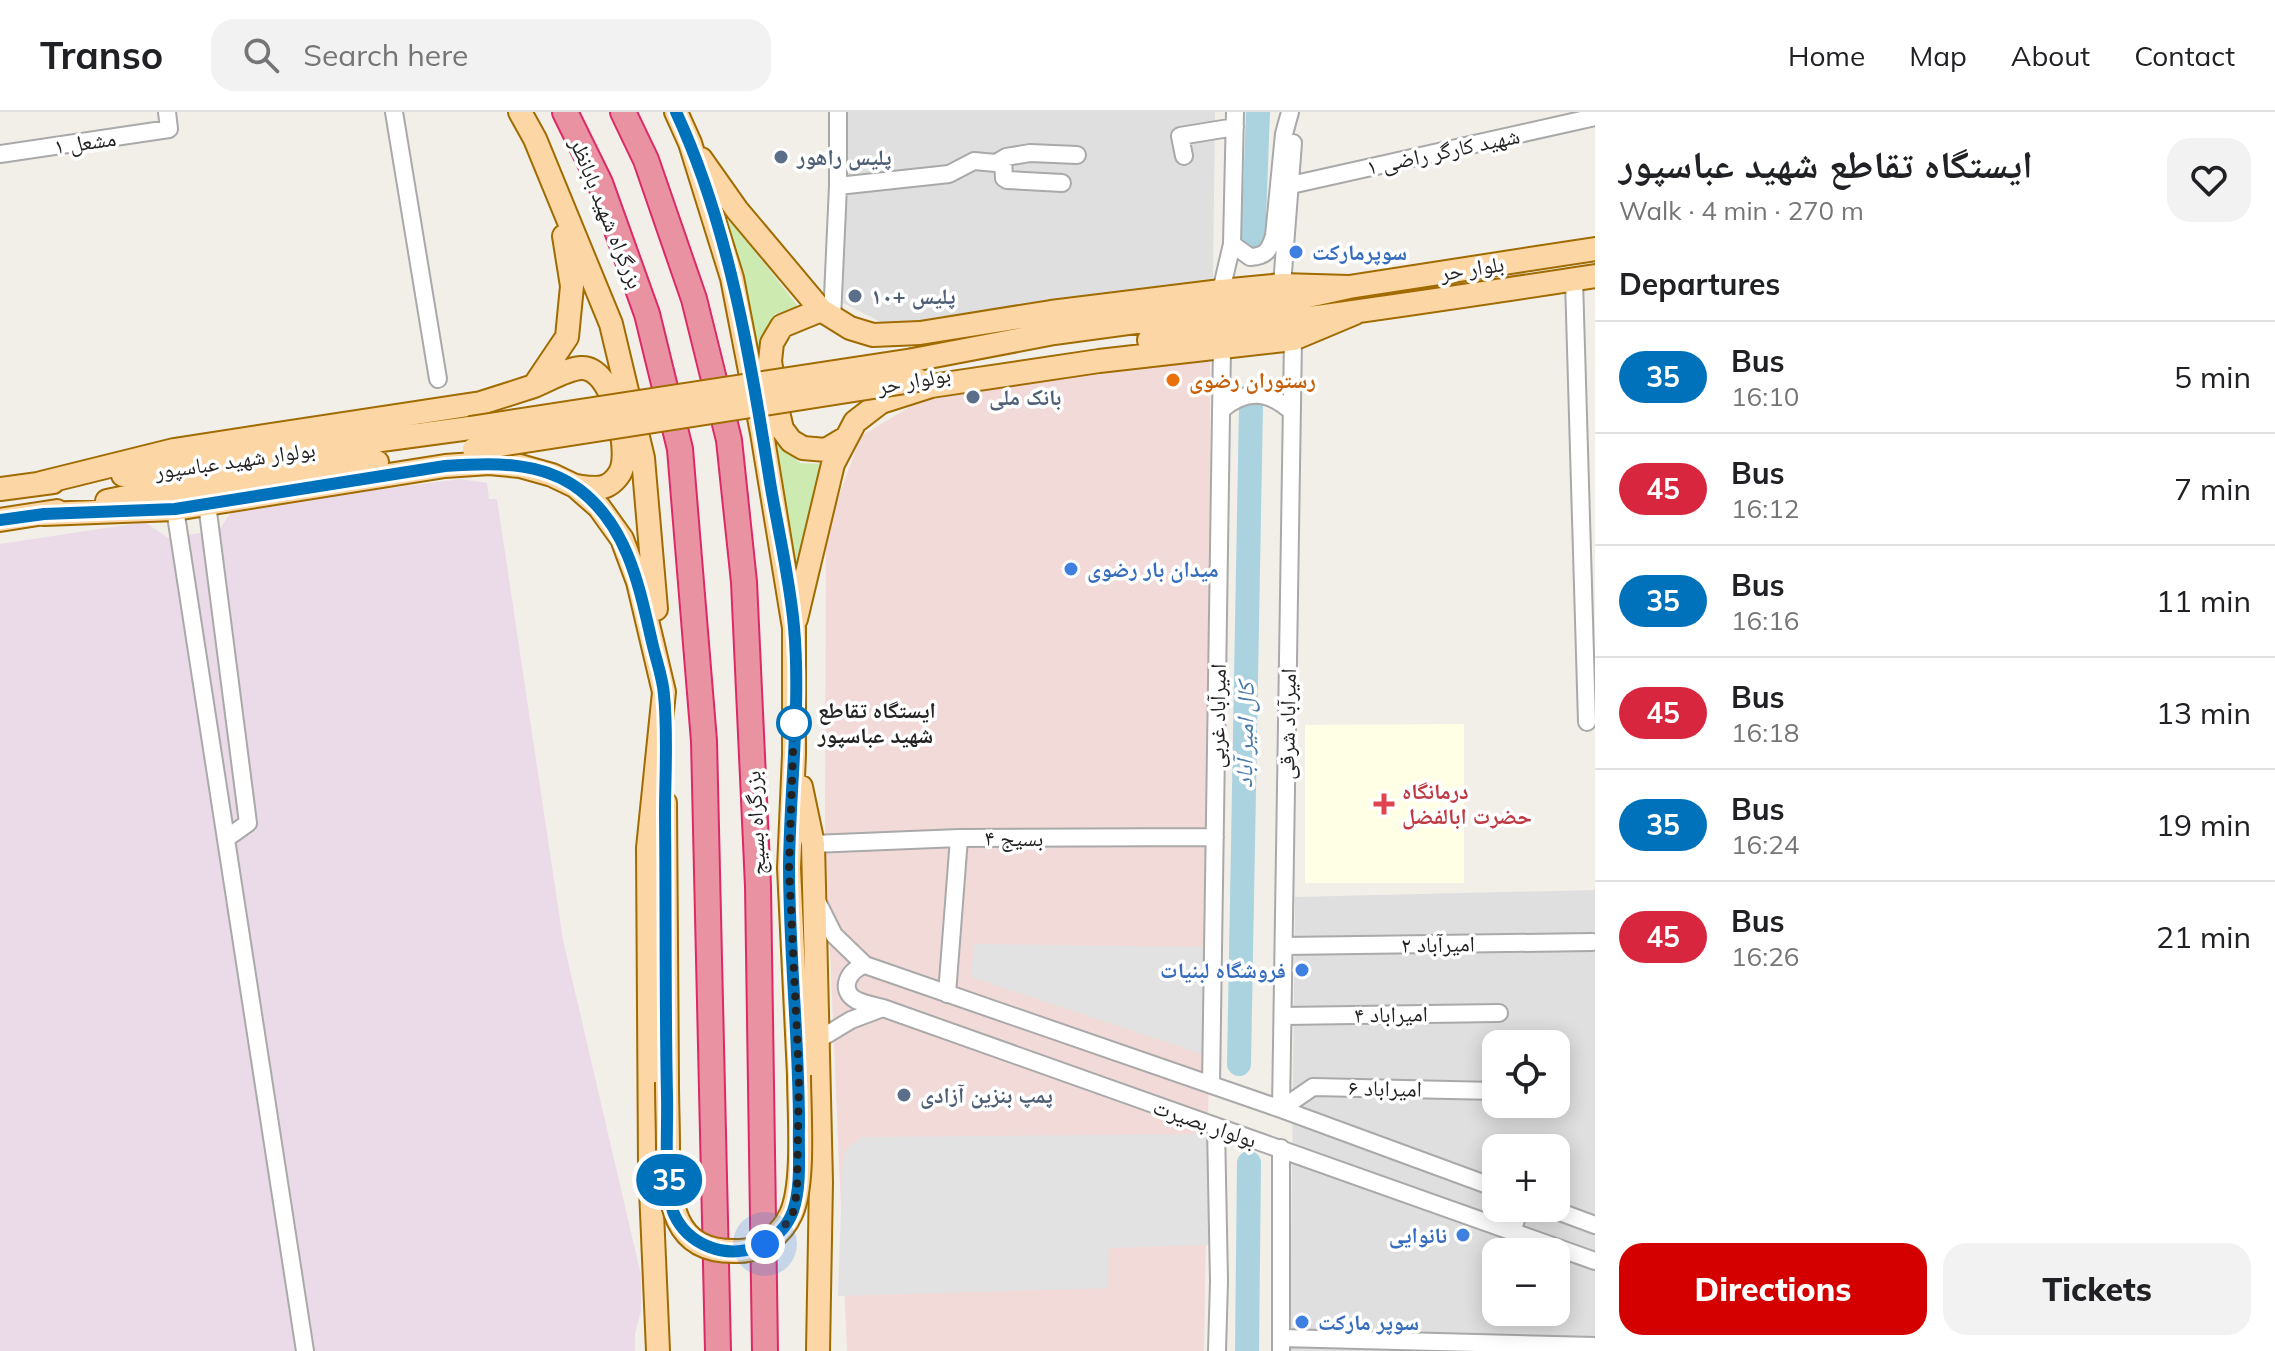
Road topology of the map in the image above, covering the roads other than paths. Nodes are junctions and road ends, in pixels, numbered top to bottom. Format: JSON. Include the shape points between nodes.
{"nodes":[{"id":1,"x":394,"y":112,"type":"edge"},
{"id":2,"x":518,"y":112,"type":"edge"},
{"id":3,"x":565,"y":112,"type":"edge"},
{"id":4,"x":623,"y":112,"type":"edge"},
{"id":5,"x":676,"y":112,"type":"edge"},
{"id":6,"x":838,"y":112,"type":"edge"},
{"id":7,"x":1293,"y":112,"type":"edge"},
{"id":8,"x":1595,"y":117,"type":"edge"},
{"id":9,"x":1235,"y":120,"type":"edge"},
{"id":10,"x":168,"y":121,"type":"edge"},
{"id":11,"x":690,"y":143,"type":"junction"},
{"id":12,"x":0,"y":154,"type":"edge"},
{"id":13,"x":1077,"y":155,"type":"dead end"},
{"id":14,"x":1184,"y":156,"type":"dead end"},
{"id":15,"x":1003,"y":159,"type":"junction"},
{"id":16,"x":1062,"y":183,"type":"dead end"},
{"id":17,"x":1291,"y":185,"type":"junction"},
{"id":18,"x":838,"y":186,"type":"junction"},
{"id":19,"x":558,"y":200,"type":"junction"},
{"id":20,"x":1232,"y":244,"type":"junction"},
{"id":21,"x":1595,"y":249,"type":"edge"},
{"id":22,"x":1584,"y":278,"type":"edge"},
{"id":23,"x":1282,"y":285,"type":"junction"},
{"id":24,"x":1349,"y":287,"type":"junction"},
{"id":25,"x":1221,"y":291,"type":"junction"},
{"id":26,"x":1355,"y":313,"type":"junction"},
{"id":27,"x":826,"y":314,"type":"junction"},
{"id":28,"x":1293,"y":339,"type":"junction"},
{"id":29,"x":1222,"y":347,"type":"junction"},
{"id":30,"x":916,"y":370,"type":"junction"},
{"id":31,"x":438,"y":379,"type":"dead end"},
{"id":32,"x":534,"y":386,"type":"junction"},
{"id":33,"x":1221,"y":410,"type":"junction"},
{"id":34,"x":1292,"y":412,"type":"junction"},
{"id":35,"x":472,"y":438,"type":"junction"},
{"id":36,"x":846,"y":438,"type":"junction"},
{"id":37,"x":41,"y":483,"type":"junction"},
{"id":38,"x":575,"y":486,"type":"junction"},
{"id":39,"x":0,"y":489,"type":"edge"},
{"id":40,"x":207,"y":504,"type":"junction"},
{"id":41,"x":175,"y":509,"type":"junction"},
{"id":42,"x":44,"y":514,"type":"junction"},
{"id":43,"x":0,"y":520,"type":"edge"},
{"id":44,"x":794,"y":628,"type":"junction"},
{"id":45,"x":664,"y":692,"type":"junction"},
{"id":46,"x":1587,"y":722,"type":"dead end"},
{"id":47,"x":794,"y":755,"type":"junction"},
{"id":48,"x":1215,"y":837,"type":"junction"},
{"id":49,"x":227,"y":838,"type":"junction"},
{"id":50,"x":959,"y":838,"type":"junction"},
{"id":51,"x":813,"y":844,"type":"junction"},
{"id":52,"x":814,"y":896,"type":"junction"},
{"id":53,"x":1592,"y":942,"type":"dead end"},
{"id":54,"x":1284,"y":946,"type":"junction"},
{"id":55,"x":865,"y":965,"type":"junction"},
{"id":56,"x":947,"y":994,"type":"junction"},
{"id":57,"x":883,"y":1008,"type":"junction"},
{"id":58,"x":1499,"y":1013,"type":"dead end"},
{"id":59,"x":1283,"y":1016,"type":"junction"},
{"id":60,"x":818,"y":1040,"type":"junction"},
{"id":61,"x":1211,"y":1085,"type":"junction"},
{"id":62,"x":1482,"y":1091,"type":"edge"},
{"id":63,"x":1281,"y":1109,"type":"junction"},
{"id":64,"x":1216,"y":1127,"type":"junction"},
{"id":65,"x":1281,"y":1148,"type":"junction"},
{"id":66,"x":1482,"y":1183,"type":"edge"},
{"id":67,"x":1570,"y":1216,"type":"edge"},
{"id":68,"x":1515,"y":1222,"type":"edge"},
{"id":69,"x":1595,"y":1225,"type":"edge"},
{"id":70,"x":1512,"y":1232,"type":"junction"},
{"id":71,"x":1595,"y":1261,"type":"edge"},
{"id":72,"x":1281,"y":1344,"type":"edge"},
{"id":73,"x":1595,"y":1346,"type":"edge"},
{"id":74,"x":305,"y":1351,"type":"edge"},
{"id":75,"x":658,"y":1351,"type":"edge"},
{"id":76,"x":718,"y":1351,"type":"edge"},
{"id":77,"x":765,"y":1351,"type":"edge"},
{"id":78,"x":818,"y":1351,"type":"edge"},
{"id":79,"x":1217,"y":1351,"type":"edge"}],
"edges":[{"from":1,"to":31,"type":"street"},
{"from":2,"to":19,"type":"main road","via":[[535,139]]},
{"from":3,"to":76,"type":"highway","name":"بزرگراه شهید بابانظر","via":[[600,183],[647,314],[680,449],[704,741]]},
{"from":4,"to":77,"type":"highway","name":"بزرگراه بسیج","via":[[646,160],[694,299],[729,440],[744,582],[758,886]]},
{"from":5,"to":11,"type":"main road"},
{"from":6,"to":18,"type":"street"},
{"from":7,"to":17,"type":"street"},
{"from":7,"to":20,"type":"street","via":[[1284,134],[1270,250],[1250,257]]},
{"from":8,"to":17,"type":"street","name":"شهید کارگر راضی ۱"},
{"from":9,"to":14,"type":"street","via":[[1180,136]]},
{"from":9,"to":20,"type":"street"},
{"from":10,"to":12,"type":"street","name":"مشعل ۱"},
{"from":11,"to":27,"type":"main road","via":[[737,210]]},
{"from":11,"to":44,"type":"main road","via":[[732,278]]},
{"from":13,"to":15,"type":"street","via":[[1030,153]]},
{"from":15,"to":16,"type":"street","via":[[1007,180]]},
{"from":15,"to":18,"type":"street","via":[[970,162],[949,174]]},
{"from":17,"to":23,"type":"street"},
{"from":18,"to":27,"type":"street"},
{"from":19,"to":32,"type":"main road","via":[[572,286],[567,337]]},
{"from":19,"to":45,"type":"main road","via":[[611,324],[643,458]]},
{"from":20,"to":25,"type":"street"},
{"from":21,"to":24,"type":"main road","name":"بلوار حر"},
{"from":22,"to":26,"type":"main road","name":"بلوار حر"},
{"from":22,"to":46,"type":"street"},
{"from":23,"to":24,"type":"main road"},
{"from":23,"to":25,"type":"main road"},
{"from":24,"to":30,"type":"main road","name":"بولوار حر","via":[[1276,303],[1054,333]]},
{"from":25,"to":27,"type":"main road","via":[[920,333],[873,335]]},
{"from":26,"to":28,"type":"main road"},
{"from":26,"to":30,"type":"main road","name":"بولوار حر"},
{"from":27,"to":36,"type":"main road","via":[[782,326],[772,343],[778,412],[782,429],[803,448],[826,450]]},
{"from":28,"to":29,"type":"main road"},
{"from":28,"to":34,"type":"street","name":"امیرآباد شرقی"},
{"from":29,"to":33,"type":"street","name":"امیرآباد غربی"},
{"from":29,"to":36,"type":"main road","via":[[931,386],[881,402],[855,422]]},
{"from":30,"to":35,"type":"main road","name":"بولوار حر","bridge":true},
{"from":32,"to":37,"type":"main road","via":[[481,403],[174,450]]},
{"from":32,"to":38,"type":"main road","via":[[581,368],[594,371],[612,391],[623,467],[610,485]]},
{"from":33,"to":34,"type":"street","via":[[1234,399],[1257,394],[1280,400]]},
{"from":33,"to":48,"type":"street","name":"امیرآباد غربی"},
{"from":34,"to":54,"type":"street","name":"امیرآباد شرقی"},
{"from":35,"to":37,"type":"main road","name":"بولوار شهید عباسپور"},
{"from":35,"to":42,"type":"main road","name":"بولوار شهید عباسپور"},
{"from":36,"to":44,"type":"main road","via":[[833,464]]},
{"from":37,"to":39,"type":"main road","name":"بولوار شهید عباسپور"},
{"from":38,"to":40,"type":"main road","via":[[520,466],[489,463]]},
{"from":38,"to":45,"type":"main road","via":[[599,507],[622,539],[638,582]]},
{"from":40,"to":41,"type":"main road"},
{"from":40,"to":49,"type":"street","via":[[248,823]]},
{"from":41,"to":42,"type":"main road"},
{"from":41,"to":49,"type":"street"},
{"from":42,"to":43,"type":"main road","name":"بولوار شهید عباسپور"},
{"from":44,"to":47,"type":"main road"},
{"from":45,"to":47,"type":"main road","bridge":true,"via":[[669,1191],[685,1231],[702,1245],[723,1251],[765,1244],[783,1229],[797,1192],[799,1075],[789,868]]},
{"from":45,"to":75,"type":"main road","via":[[648,848],[650,1166]]},
{"from":47,"to":51,"type":"main road"},
{"from":48,"to":50,"type":"street","name":"بسیج ۴"},
{"from":48,"to":61,"type":"street","name":"امیرآباد غربی"},
{"from":49,"to":74,"type":"street"},
{"from":50,"to":51,"type":"street","name":"بسیج ۴"},
{"from":50,"to":56,"type":"street"},
{"from":51,"to":52,"type":"main road"},
{"from":52,"to":55,"type":"street","name":"بولوار بصیرت","via":[[834,935]]},
{"from":52,"to":60,"type":"main road"},
{"from":53,"to":54,"type":"street","name":"امیرآباد ۲"},
{"from":54,"to":59,"type":"street","name":"امیرآباد شرقی"},
{"from":55,"to":56,"type":"street","name":"بولوار بصیرت"},
{"from":55,"to":57,"type":"street","name":"بولوار بصیرت","via":[[849,974],[848,991],[856,1000]]},
{"from":56,"to":61,"type":"street","name":"بولوار بصیرت"},
{"from":57,"to":60,"type":"street"},
{"from":57,"to":64,"type":"street","name":"بولوار بصیرت"},
{"from":58,"to":59,"type":"street","name":"امیراباد ۴"},
{"from":59,"to":63,"type":"street","name":"امیرآباد شرقی"},
{"from":60,"to":78,"type":"main road"},
{"from":61,"to":63,"type":"street","name":"بولوار بصیرت"},
{"from":62,"to":63,"type":"street","name":"امیراباد ۶","via":[[1313,1087]]},
{"from":63,"to":66,"type":"street","name":"بولوار بصیرت"},
{"from":64,"to":65,"type":"street","name":"بولوار بصیرت"},
{"from":64,"to":79,"type":"street"},
{"from":65,"to":70,"type":"street","name":"بولوار بصیرت"},
{"from":65,"to":72,"type":"street"},
{"from":67,"to":69,"type":"street"},
{"from":68,"to":70,"type":"street"},
{"from":70,"to":71,"type":"street","name":"بولوار بصیرت"},
{"from":72,"to":73,"type":"street"}]}
